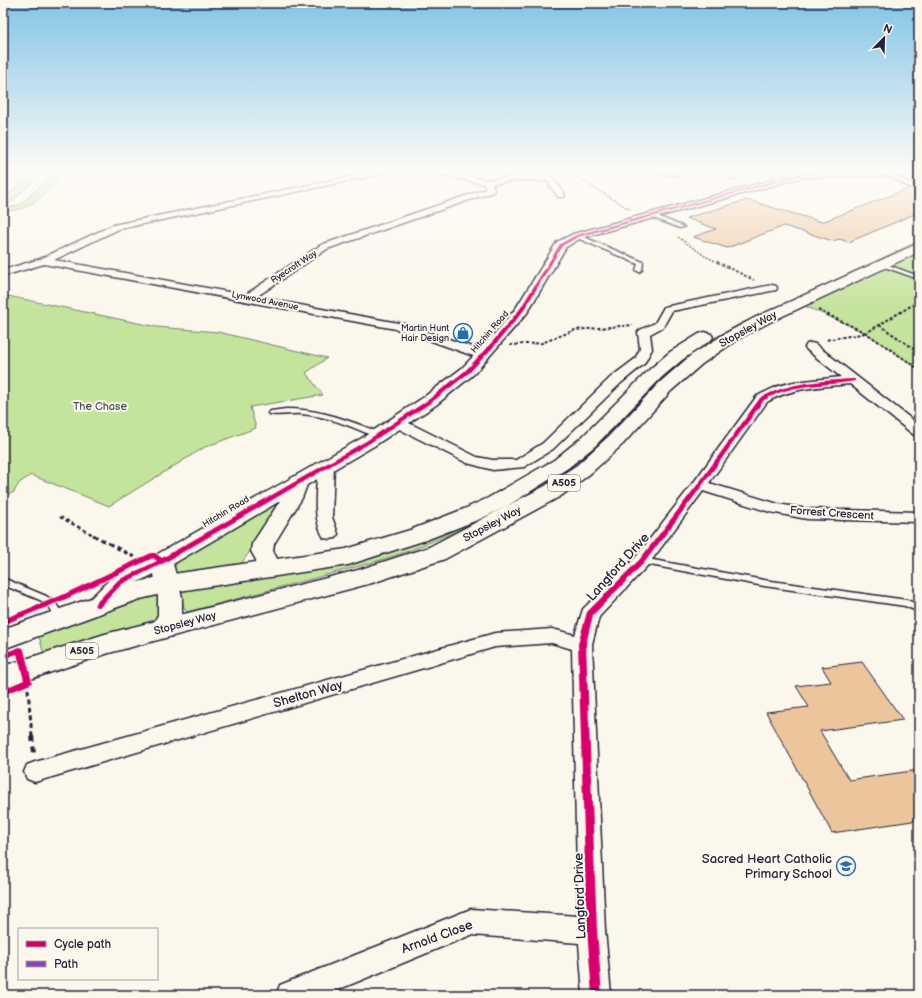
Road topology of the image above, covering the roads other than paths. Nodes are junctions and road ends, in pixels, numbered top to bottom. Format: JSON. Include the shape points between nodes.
{"nodes":[{"id":1,"x":157,"y":219,"type":"edge"},
{"id":2,"x":407,"y":219,"type":"edge"},
{"id":3,"x":638,"y":219,"type":"edge"},
{"id":4,"x":655,"y":219,"type":"edge"},
{"id":5,"x":682,"y":227,"type":"dead end"},
{"id":6,"x":577,"y":236,"type":"junction"},
{"id":7,"x":919,"y":237,"type":"edge"},
{"id":8,"x":919,"y":247,"type":"edge"},
{"id":9,"x":44,"y":261,"type":"junction"},
{"id":10,"x":881,"y":264,"type":"junction"},
{"id":11,"x":639,"y":270,"type":"dead end"},
{"id":12,"x":3,"y":273,"type":"edge"},
{"id":13,"x":915,"y":276,"type":"dead end"},
{"id":14,"x":772,"y":288,"type":"road end"},
{"id":15,"x":247,"y":298,"type":"junction"},
{"id":16,"x":811,"y":347,"type":"road end"},
{"id":17,"x":482,"y":355,"type":"junction"},
{"id":18,"x":853,"y":380,"type":"junction"},
{"id":19,"x":270,"y":413,"type":"dead end"},
{"id":20,"x":398,"y":423,"type":"junction"},
{"id":21,"x":919,"y":432,"type":"edge"},
{"id":22,"x":379,"y":435,"type":"junction"},
{"id":23,"x":326,"y":465,"type":"junction"},
{"id":24,"x":300,"y":480,"type":"junction"},
{"id":25,"x":700,"y":485,"type":"junction"},
{"id":26,"x":919,"y":517,"type":"edge"},
{"id":27,"x":330,"y":534,"type":"dead end"},
{"id":28,"x":642,"y":561,"type":"junction"},
{"id":29,"x":270,"y":568,"type":"junction"},
{"id":30,"x":156,"y":569,"type":"junction"},
{"id":31,"x":3,"y":581,"type":"edge"},
{"id":32,"x":919,"y":608,"type":"edge"},
{"id":33,"x":61,"y":619,"type":"junction"},
{"id":34,"x":162,"y":629,"type":"junction"},
{"id":35,"x":3,"y":639,"type":"edge"},
{"id":36,"x":582,"y":644,"type":"junction"},
{"id":37,"x":17,"y":681,"type":"edge"},
{"id":38,"x":35,"y":772,"type":"road end"},
{"id":39,"x":592,"y":930,"type":"junction"},
{"id":40,"x":290,"y":995,"type":"edge"},
{"id":41,"x":597,"y":995,"type":"edge"}],
"edges":[{"from":1,"to":9,"type":"street","via":[[116,227]]},
{"from":2,"to":15,"type":"street","name":"Ryecroft Way","via":[[324,247]]},
{"from":3,"to":6,"type":"street","name":"Hitchin Road"},
{"from":4,"to":5,"type":"lane"},
{"from":6,"to":11,"type":"lane","via":[[642,263]]},
{"from":6,"to":17,"type":"street","name":"Hitchin Road","via":[[561,245],[522,310]]},
{"from":7,"to":29,"type":"main road","name":"Stopsley Way","number":"A505","via":[[751,313],[698,341],[656,373],[588,442],[561,464],[496,503],[452,522],[348,557]]},
{"from":8,"to":10,"type":"main road","name":"Stopsley Way","number":"A505"},
{"from":9,"to":12,"type":"street"},
{"from":9,"to":15,"type":"street","name":"Lynwood Avenue"},
{"from":10,"to":13,"type":"lane"},
{"from":10,"to":34,"type":"main road","name":"Stopsley Way","number":"A505","via":[[732,336],[696,360],[665,387],[616,440],[553,491],[437,553],[362,577]]},
{"from":14,"to":20,"type":"street","via":[[668,309],[659,325],[644,332],[646,349],[640,361],[616,380],[548,446],[520,464],[493,465],[472,460]]},
{"from":15,"to":17,"type":"street","name":"Lynwood Avenue","via":[[404,327]]},
{"from":16,"to":18,"type":"street"},
{"from":17,"to":20,"type":"street","name":"Hitchin Road","via":[[468,371]]},
{"from":18,"to":21,"type":"street"},
{"from":18,"to":25,"type":"street","name":"Langford Drive","via":[[772,392],[762,399]]},
{"from":19,"to":22,"type":"lane","via":[[290,410],[325,414]]},
{"from":20,"to":22,"type":"street","name":"Hitchin Road"},
{"from":22,"to":23,"type":"street","name":"Hitchin Road"},
{"from":23,"to":24,"type":"street","name":"Hitchin Road"},
{"from":23,"to":27,"type":"street","via":[[323,505]]},
{"from":24,"to":29,"type":"street","via":[[264,544],[262,551]]},
{"from":24,"to":30,"type":"street","name":"Hitchin Road"},
{"from":25,"to":26,"type":"street","name":"Forrest Crescent","via":[[776,508],[807,514]]},
{"from":25,"to":28,"type":"street","name":"Langford Drive"},
{"from":28,"to":32,"type":"lane"},
{"from":28,"to":36,"type":"street","name":"Langford Drive","via":[[590,614]]},
{"from":29,"to":30,"type":"main road","name":"Stopsley Way","number":"A505"},
{"from":30,"to":33,"type":"main road","name":"Stopsley Way","number":"A505","via":[[134,592]]},
{"from":30,"to":34,"type":"street","via":[[170,596],[170,616]]},
{"from":31,"to":33,"type":"lane","via":[[51,603]]},
{"from":33,"to":35,"type":"main road","name":"Stopsley Way","number":"A505"},
{"from":34,"to":37,"type":"main road","name":"Stopsley Way","number":"A505","via":[[105,644]]},
{"from":36,"to":38,"type":"street","name":"Shelton Way","via":[[552,636],[495,640]]},
{"from":36,"to":39,"type":"street","name":"Langford Drive"},
{"from":39,"to":40,"type":"street","name":"Arnold Close","via":[[471,922]]},
{"from":39,"to":41,"type":"street","name":"Langford Drive"}]}
